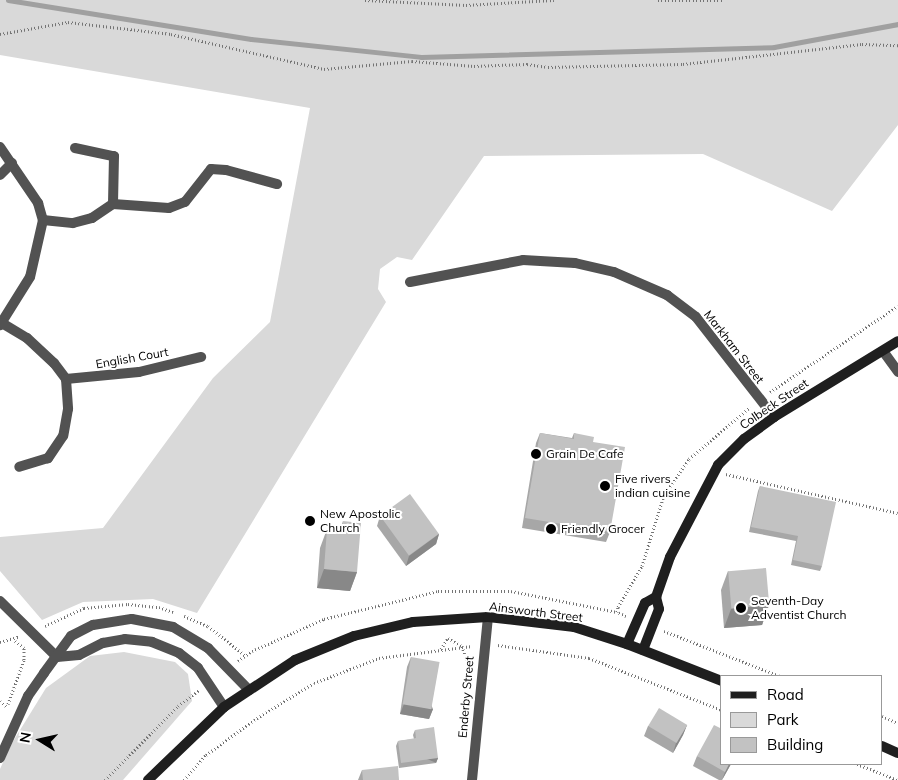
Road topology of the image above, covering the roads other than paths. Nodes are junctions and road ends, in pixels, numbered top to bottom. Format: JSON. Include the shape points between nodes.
{"nodes":[{"id":1,"x":0,"y":147,"type":"edge"},
{"id":2,"x":75,"y":148,"type":"dead end"},
{"id":3,"x":12,"y":163,"type":"junction"},
{"id":4,"x":0,"y":175,"type":"edge"},
{"id":5,"x":277,"y":184,"type":"dead end"},
{"id":6,"x":113,"y":204,"type":"junction"},
{"id":7,"x":43,"y":220,"type":"junction"},
{"id":8,"x":410,"y":282,"type":"dead end"},
{"id":9,"x":1,"y":324,"type":"edge"},
{"id":10,"x":898,"y":342,"type":"edge"},
{"id":11,"x":883,"y":351,"type":"junction"},
{"id":12,"x":201,"y":357,"type":"dead end"},
{"id":13,"x":898,"y":372,"type":"edge"},
{"id":14,"x":66,"y":379,"type":"junction"},
{"id":15,"x":774,"y":417,"type":"junction"},
{"id":16,"x":19,"y":467,"type":"dead end"},
{"id":17,"x":656,"y":597,"type":"junction"},
{"id":18,"x":0,"y":601,"type":"edge"},
{"id":19,"x":488,"y":617,"type":"junction"},
{"id":20,"x":627,"y":644,"type":"junction"},
{"id":21,"x":643,"y":650,"type":"junction"},
{"id":22,"x":57,"y":657,"type":"junction"},
{"id":23,"x":720,"y":680,"type":"edge"},
{"id":24,"x":249,"y":690,"type":"junction"},
{"id":25,"x":224,"y":707,"type":"junction"},
{"id":26,"x":883,"y":746,"type":"edge"},
{"id":27,"x":898,"y":753,"type":"edge"},
{"id":28,"x":0,"y":758,"type":"edge"},
{"id":29,"x":148,"y":780,"type":"edge"},
{"id":30,"x":472,"y":780,"type":"edge"}],
"edges":[{"from":1,"to":3,"type":"street"},
{"from":2,"to":6,"type":"street","via":[[114,156]]},
{"from":3,"to":4,"type":"street"},
{"from":3,"to":7,"type":"street","via":[[38,203]]},
{"from":5,"to":6,"type":"street","via":[[211,169],[185,202],[169,208]]},
{"from":6,"to":7,"type":"street","via":[[92,218],[74,223]]},
{"from":7,"to":9,"type":"street","via":[[30,277]]},
{"from":8,"to":15,"type":"street","name":"Markham Street","via":[[523,260],[576,263],[614,272],[667,295],[696,317]]},
{"from":9,"to":14,"type":"street","via":[[27,338]]},
{"from":10,"to":11,"type":"street","name":"Colbeck Street"},
{"from":11,"to":13,"type":"street"},
{"from":11,"to":15,"type":"street","name":"Colbeck Street"},
{"from":12,"to":14,"type":"street","name":"English Court","via":[[139,372]]},
{"from":14,"to":16,"type":"street","via":[[68,409],[62,436],[48,458]]},
{"from":15,"to":17,"type":"street","name":"Colbeck Street","via":[[744,439],[713,471],[685,523]]},
{"from":17,"to":20,"type":"street","name":"Colbeck Street","via":[[645,603]]},
{"from":17,"to":21,"type":"street","name":"Colbeck Street","via":[[660,609]]},
{"from":18,"to":22,"type":"street"},
{"from":19,"to":20,"type":"street","name":"Ainsworth Street","via":[[574,627]]},
{"from":19,"to":24,"type":"street","name":"Ainsworth Street","via":[[413,622],[354,636],[295,660]]},
{"from":19,"to":30,"type":"street","name":"Enderby Street"},
{"from":20,"to":21,"type":"street","name":"Ainsworth Street"},
{"from":21,"to":23,"type":"street","name":"Ainsworth Street"},
{"from":22,"to":24,"type":"street","via":[[71,636],[92,625],[132,619],[154,621],[192,636]]},
{"from":22,"to":25,"type":"street","via":[[79,655],[103,643],[125,639],[152,642],[179,653],[198,668]]},
{"from":22,"to":28,"type":"street","via":[[28,696]]},
{"from":24,"to":25,"type":"street","name":"Ainsworth Street"},
{"from":25,"to":29,"type":"street","name":"Ainsworth Street"},
{"from":26,"to":27,"type":"street"}]}
